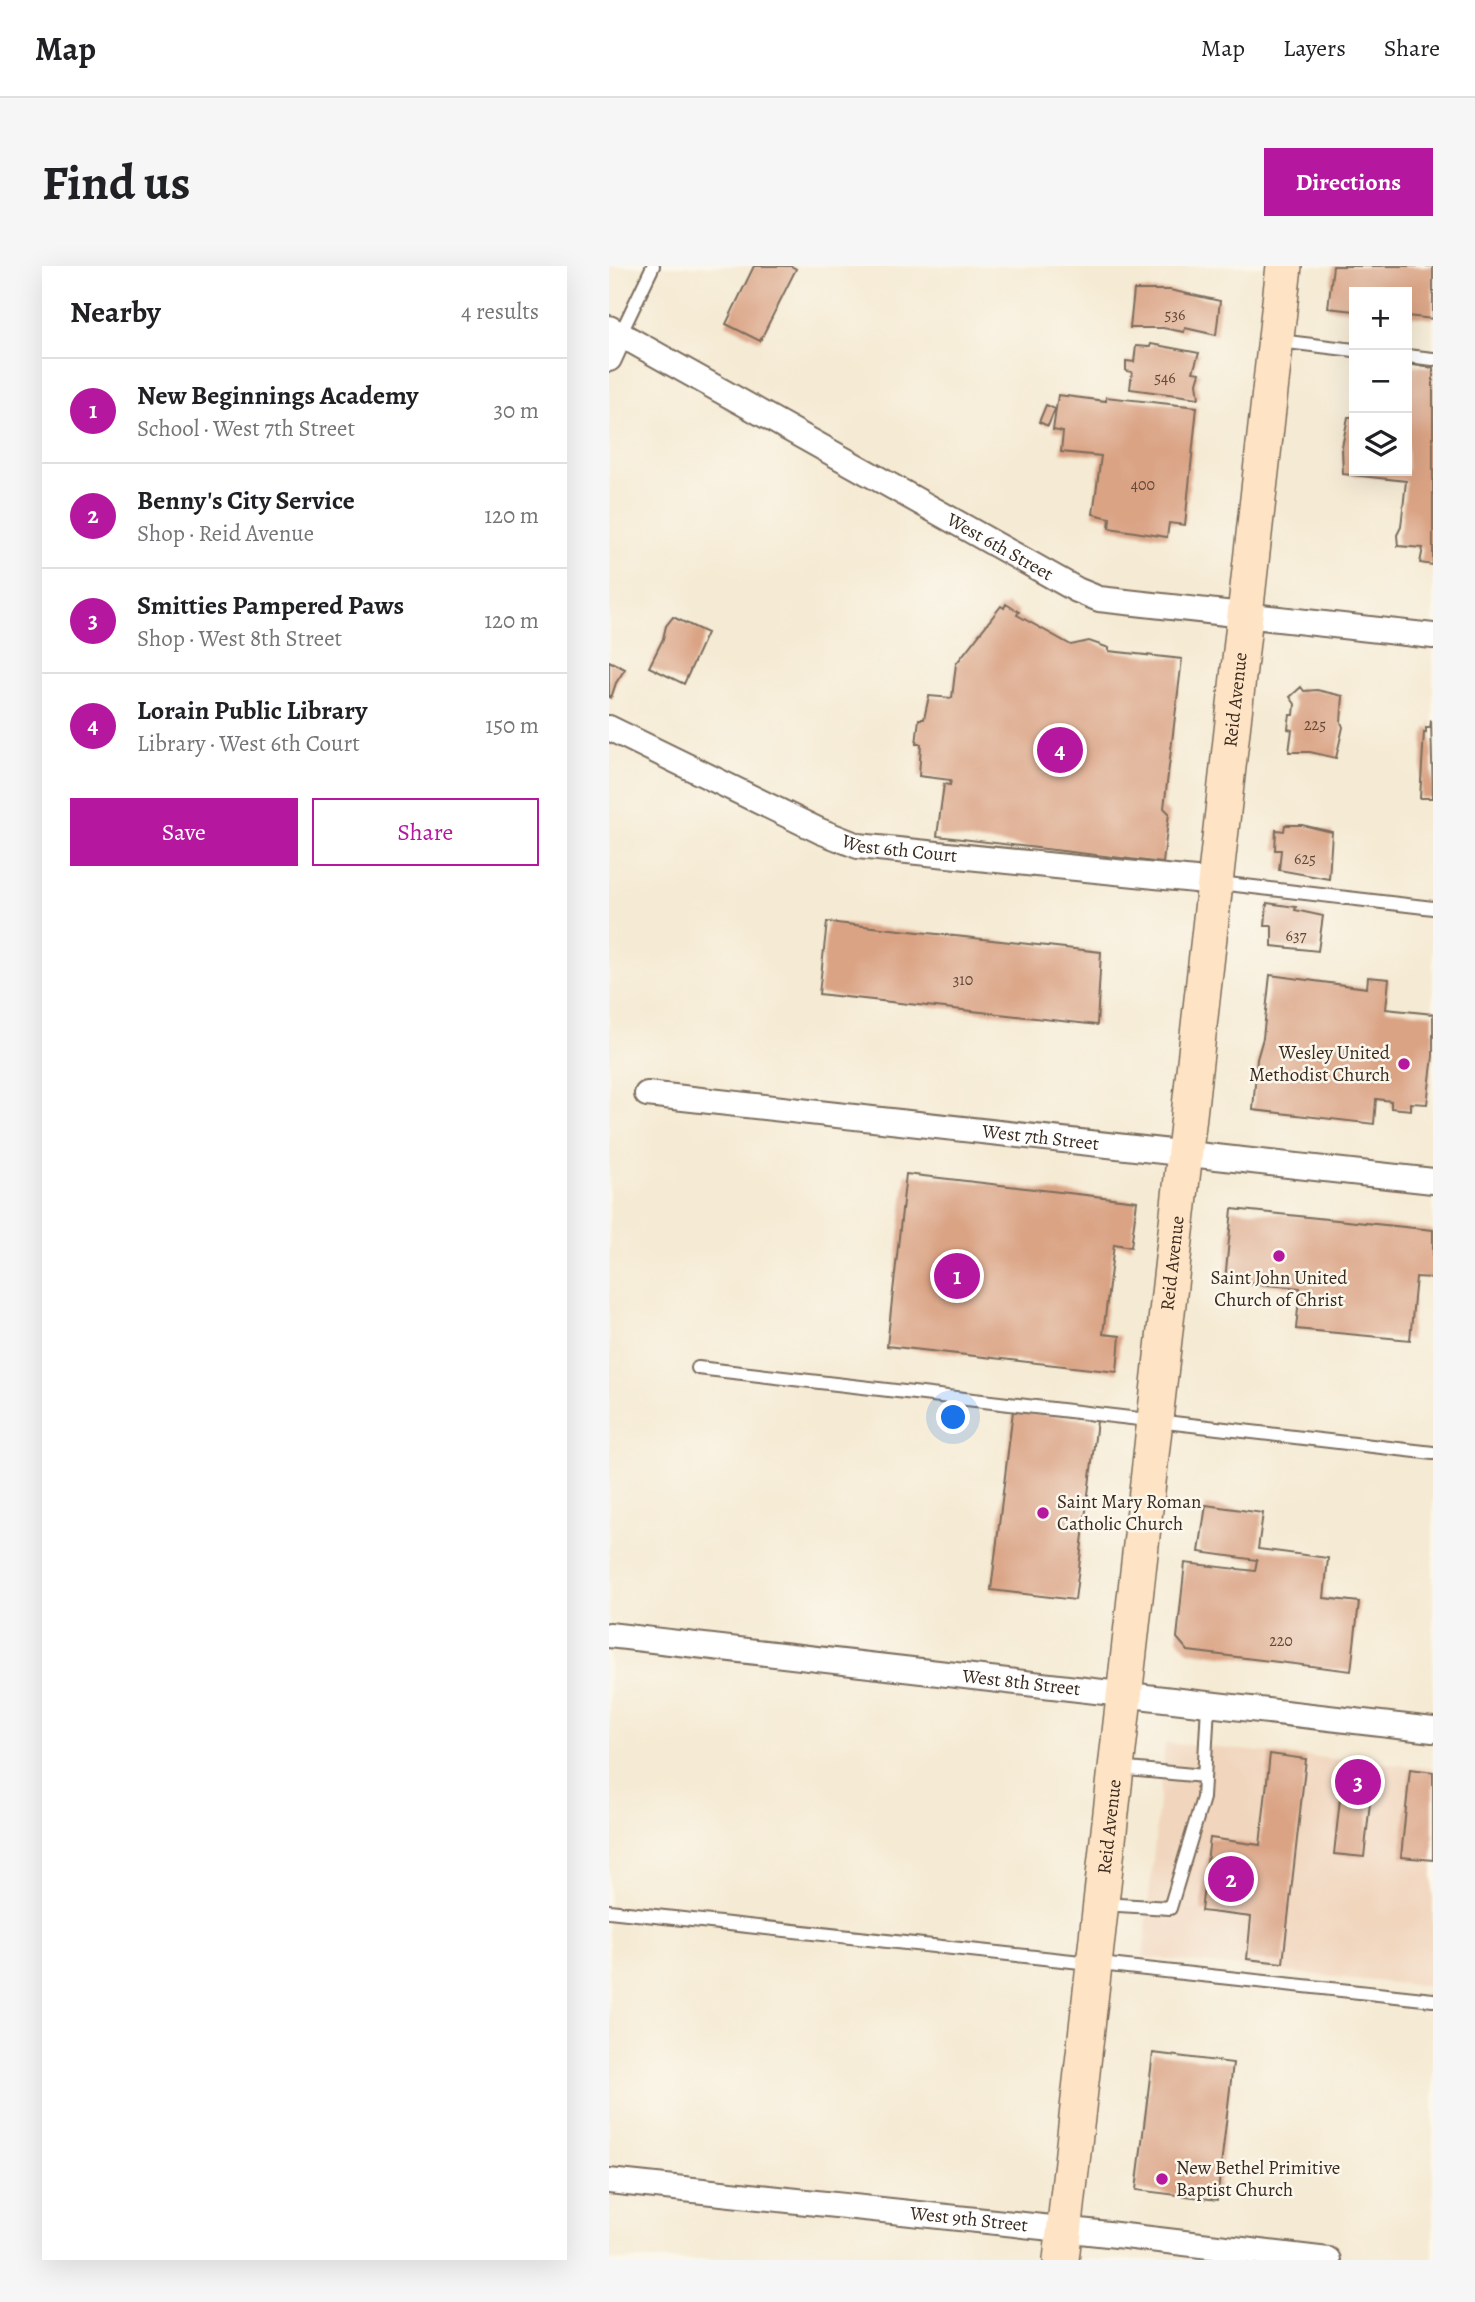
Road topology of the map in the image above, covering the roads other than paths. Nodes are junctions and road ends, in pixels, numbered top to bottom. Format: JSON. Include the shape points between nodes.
{"nodes":[{"id":1,"x":653,"y":266,"type":"edge"},
{"id":2,"x":1284,"y":266,"type":"edge"},
{"id":3,"x":615,"y":331,"type":"edge"},
{"id":4,"x":1275,"y":340,"type":"junction"},
{"id":5,"x":1349,"y":349,"type":"edge"},
{"id":6,"x":1412,"y":357,"type":"edge"},
{"id":7,"x":609,"y":359,"type":"edge"},
{"id":8,"x":1433,"y":359,"type":"edge"},
{"id":9,"x":1245,"y":614,"type":"junction"},
{"id":10,"x":1433,"y":636,"type":"edge"},
{"id":11,"x":609,"y":729,"type":"edge"},
{"id":12,"x":1215,"y":882,"type":"junction"},
{"id":13,"x":1433,"y":908,"type":"edge"},
{"id":14,"x":647,"y":1094,"type":"dead end"},
{"id":15,"x":1185,"y":1155,"type":"junction"},
{"id":16,"x":1433,"y":1181,"type":"edge"},
{"id":17,"x":698,"y":1368,"type":"dead end"},
{"id":18,"x":1155,"y":1423,"type":"junction"},
{"id":19,"x":1433,"y":1453,"type":"edge"},
{"id":20,"x":609,"y":1635,"type":"edge"},
{"id":21,"x":1124,"y":1696,"type":"junction"},
{"id":22,"x":1208,"y":1705,"type":"junction"},
{"id":23,"x":1433,"y":1731,"type":"edge"},
{"id":24,"x":1116,"y":1768,"type":"junction"},
{"id":25,"x":1204,"y":1776,"type":"junction"},
{"id":26,"x":1101,"y":1904,"type":"junction"},
{"id":27,"x":609,"y":1911,"type":"edge"},
{"id":28,"x":1094,"y":1964,"type":"junction"},
{"id":29,"x":1433,"y":2000,"type":"edge"},
{"id":30,"x":609,"y":2181,"type":"edge"},
{"id":31,"x":1063,"y":2245,"type":"edge"},
{"id":32,"x":1328,"y":2260,"type":"edge"}],
"edges":[{"from":1,"to":3,"type":"lane"},
{"from":2,"to":4,"type":"street","name":"Reid Avenue"},
{"from":3,"to":7,"type":"street"},
{"from":3,"to":9,"type":"street","name":"West 6th Street","via":[[1077,590],[1099,599]]},
{"from":4,"to":5,"type":"lane"},
{"from":4,"to":9,"type":"street","name":"Reid Avenue"},
{"from":6,"to":8,"type":"lane"},
{"from":9,"to":10,"type":"street","name":"West 6th Street"},
{"from":9,"to":12,"type":"street","name":"Reid Avenue"},
{"from":11,"to":12,"type":"street","name":"West 6th Court","via":[[858,846]]},
{"from":12,"to":13,"type":"lane"},
{"from":12,"to":15,"type":"street","name":"Reid Avenue"},
{"from":14,"to":15,"type":"street","name":"West 7th Street"},
{"from":15,"to":16,"type":"street","name":"West 7th Street"},
{"from":15,"to":18,"type":"street","name":"Reid Avenue"},
{"from":17,"to":18,"type":"lane"},
{"from":18,"to":19,"type":"lane"},
{"from":18,"to":21,"type":"street","name":"Reid Avenue"},
{"from":20,"to":21,"type":"street","name":"West 8th Street"},
{"from":21,"to":22,"type":"street","name":"West 8th Street"},
{"from":21,"to":24,"type":"street","name":"Reid Avenue"},
{"from":22,"to":23,"type":"street","name":"West 8th Street"},
{"from":22,"to":25,"type":"lane"},
{"from":24,"to":25,"type":"lane"},
{"from":24,"to":26,"type":"street","name":"Reid Avenue"},
{"from":25,"to":26,"type":"lane","via":[[1203,1798],[1170,1908]]},
{"from":26,"to":28,"type":"street","name":"Reid Avenue"},
{"from":27,"to":28,"type":"lane"},
{"from":28,"to":29,"type":"lane"},
{"from":28,"to":31,"type":"street","name":"Reid Avenue"},
{"from":30,"to":31,"type":"street","name":"West 9th Street"},
{"from":31,"to":32,"type":"street","name":"West 9th Street"}]}
